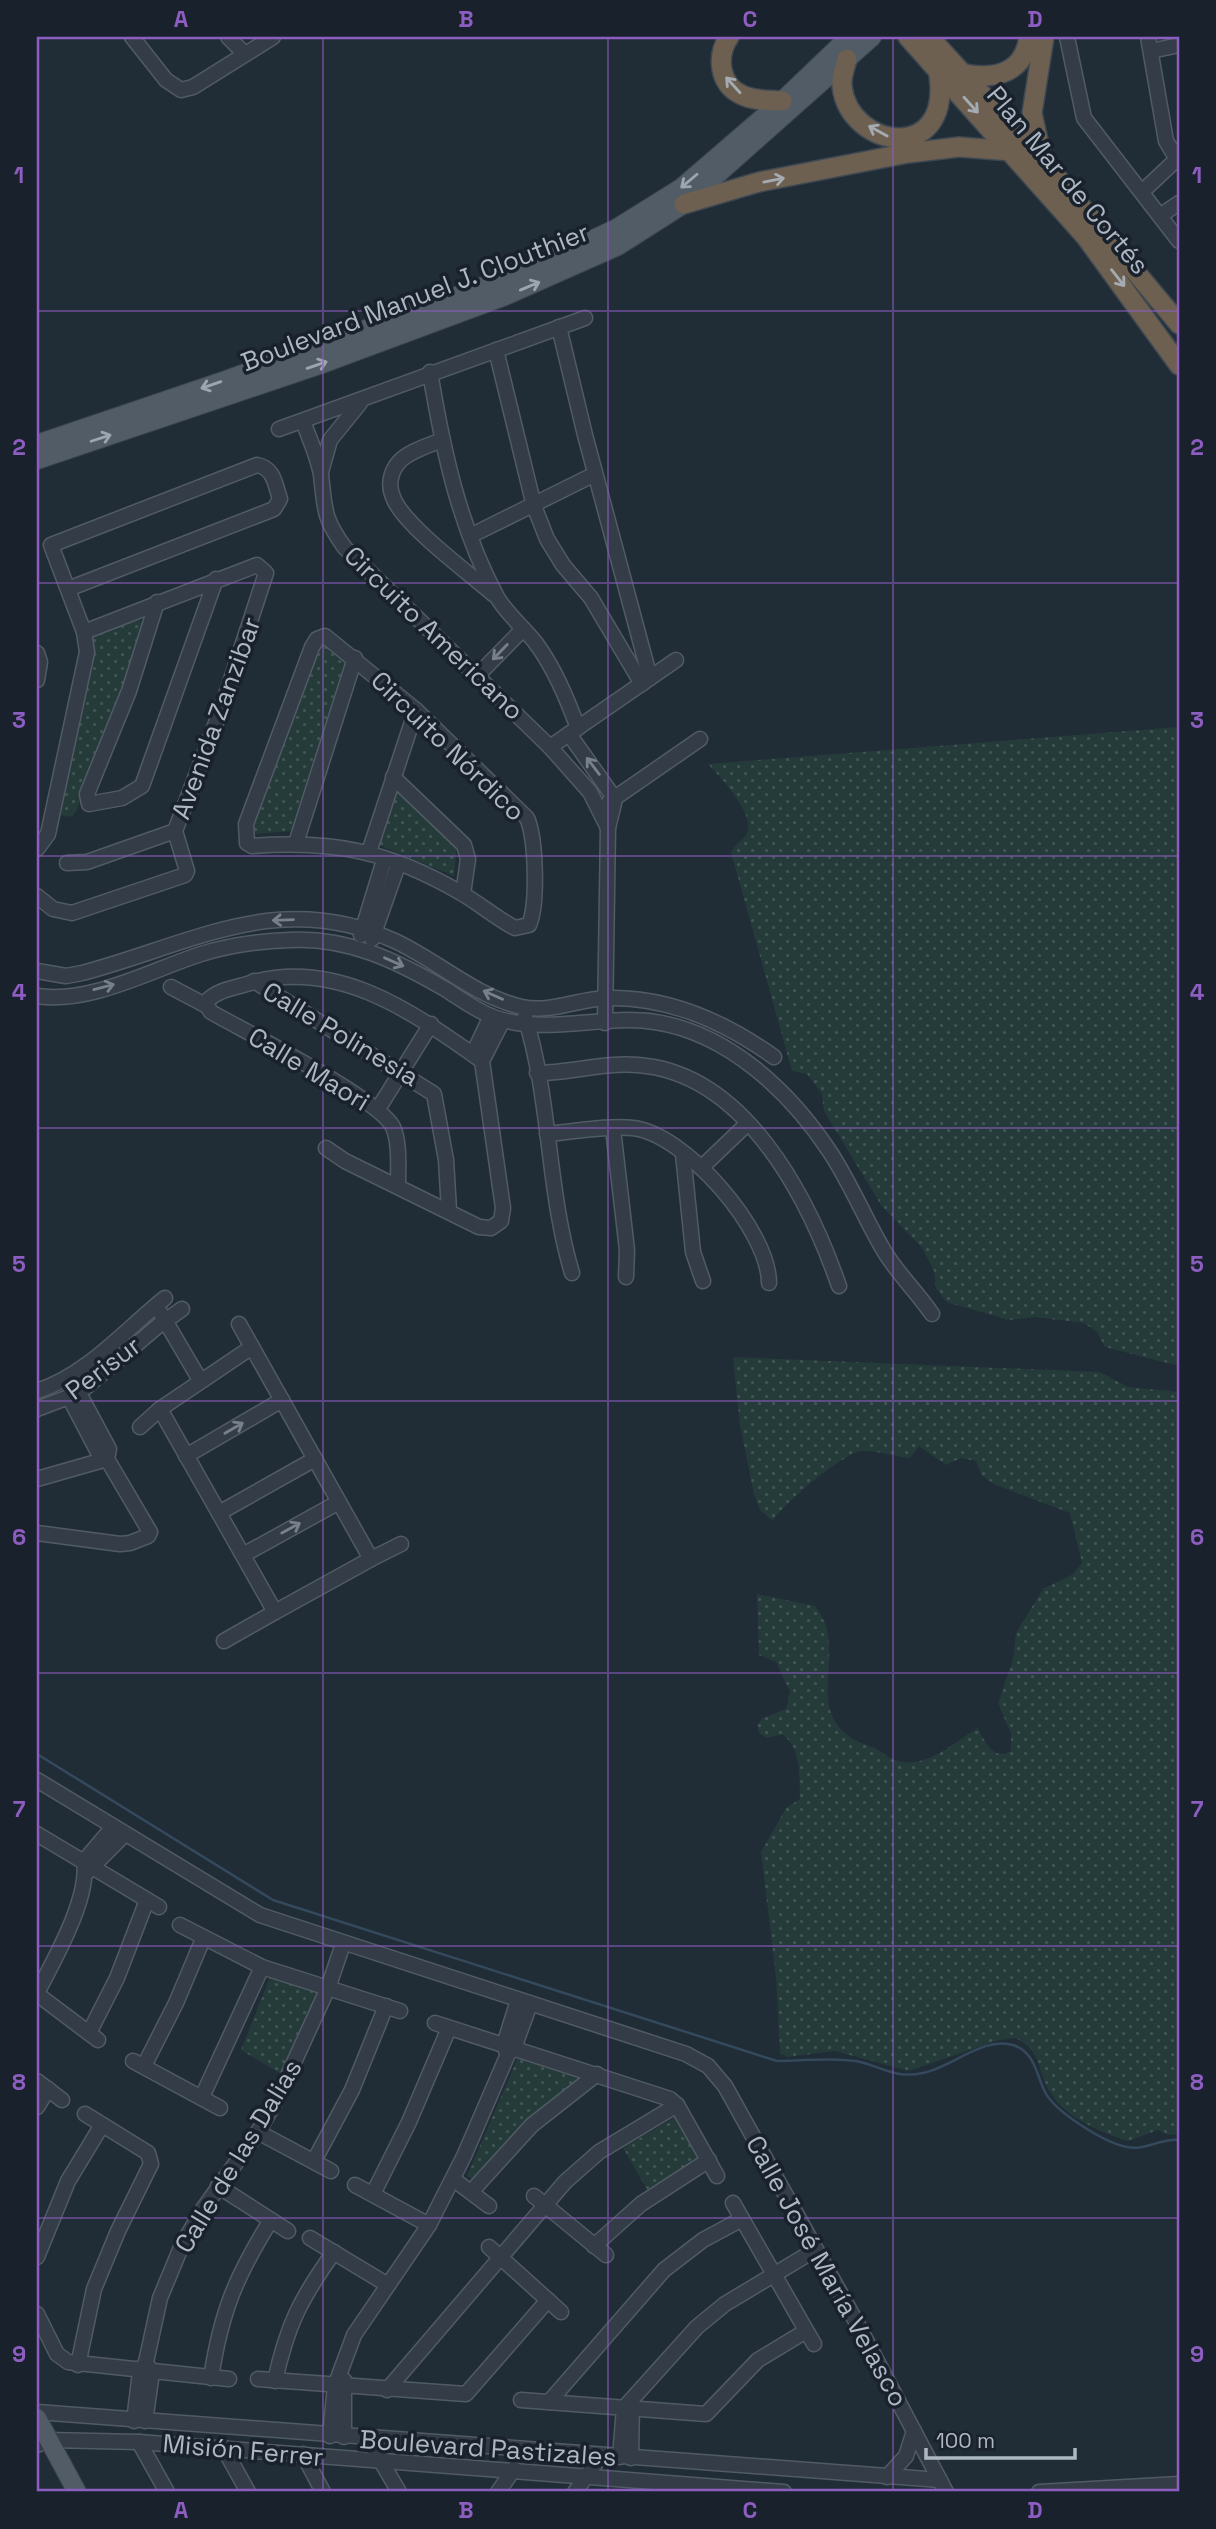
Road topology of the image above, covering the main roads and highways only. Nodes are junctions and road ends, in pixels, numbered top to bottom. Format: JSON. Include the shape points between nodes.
{"nodes":[{"id":1,"x":729,"y":37,"type":"edge"},
{"id":2,"x":849,"y":37,"type":"edge"},
{"id":3,"x":872,"y":37,"type":"edge"},
{"id":4,"x":908,"y":37,"type":"edge"},
{"id":5,"x":929,"y":37,"type":"edge"},
{"id":6,"x":1029,"y":37,"type":"edge"},
{"id":7,"x":1044,"y":37,"type":"edge"},
{"id":8,"x":847,"y":59,"type":"junction"},
{"id":9,"x":938,"y":68,"type":"junction"},
{"id":10,"x":965,"y":74,"type":"junction"},
{"id":11,"x":782,"y":101,"type":"junction"},
{"id":12,"x":1012,"y":151,"type":"junction"},
{"id":13,"x":1044,"y":162,"type":"junction"},
{"id":14,"x":684,"y":204,"type":"junction"},
{"id":15,"x":1179,"y":324,"type":"edge"},
{"id":16,"x":1179,"y":365,"type":"edge"},
{"id":17,"x":37,"y":444,"type":"edge"},
{"id":18,"x":37,"y":460,"type":"edge"},
{"id":19,"x":37,"y":2418,"type":"edge"},
{"id":20,"x":43,"y":2443,"type":"edge"},
{"id":21,"x":77,"y":2492,"type":"edge"}],
"edges":[{"from":11,"to":1,"type":"highway","one_way":true,"via":[[743,96],[728,84],[721,60]]},
{"from":2,"to":11,"type":"main road","name":"Boulevard Manuel J. Clouthier"},
{"from":3,"to":8,"type":"main road","name":"Boulevard Manuel J. Clouthier"},
{"from":4,"to":9,"type":"highway","name":"Plan Mar de Cortés"},
{"from":5,"to":10,"type":"highway","name":"Plan Mar de Cortés"},
{"from":6,"to":10,"type":"highway","via":[[1025,55],[1007,73]]},
{"from":7,"to":13,"type":"highway","via":[[1032,113]]},
{"from":9,"to":8,"type":"highway","one_way":true,"via":[[942,90],[933,121],[912,138],[894,139],[878,133],[852,110],[842,86]]},
{"from":8,"to":14,"type":"main road","name":"Boulevard Manuel J. Clouthier"},
{"from":9,"to":12,"type":"highway","name":"Plan Mar de Cortés","one_way":true},
{"from":10,"to":13,"type":"highway","name":"Plan Mar de Cortés"},
{"from":11,"to":17,"type":"main road","name":"Boulevard Manuel J. Clouthier","one_way":true,"via":[[681,188],[576,249],[239,376]]},
{"from":14,"to":12,"type":"highway","one_way":true,"via":[[759,182],[908,153],[958,147]]},
{"from":12,"to":16,"type":"highway","name":"Plan Mar de Cortés","one_way":true,"via":[[1120,281]]},
{"from":13,"to":15,"type":"highway","name":"Plan Mar de Cortés"},
{"from":18,"to":14,"type":"main road","name":"Boulevard Manuel J. Clouthier","one_way":true,"via":[[319,365],[505,296],[618,246]]},
{"from":19,"to":20,"type":"main road"},
{"from":20,"to":21,"type":"main road"}]}
